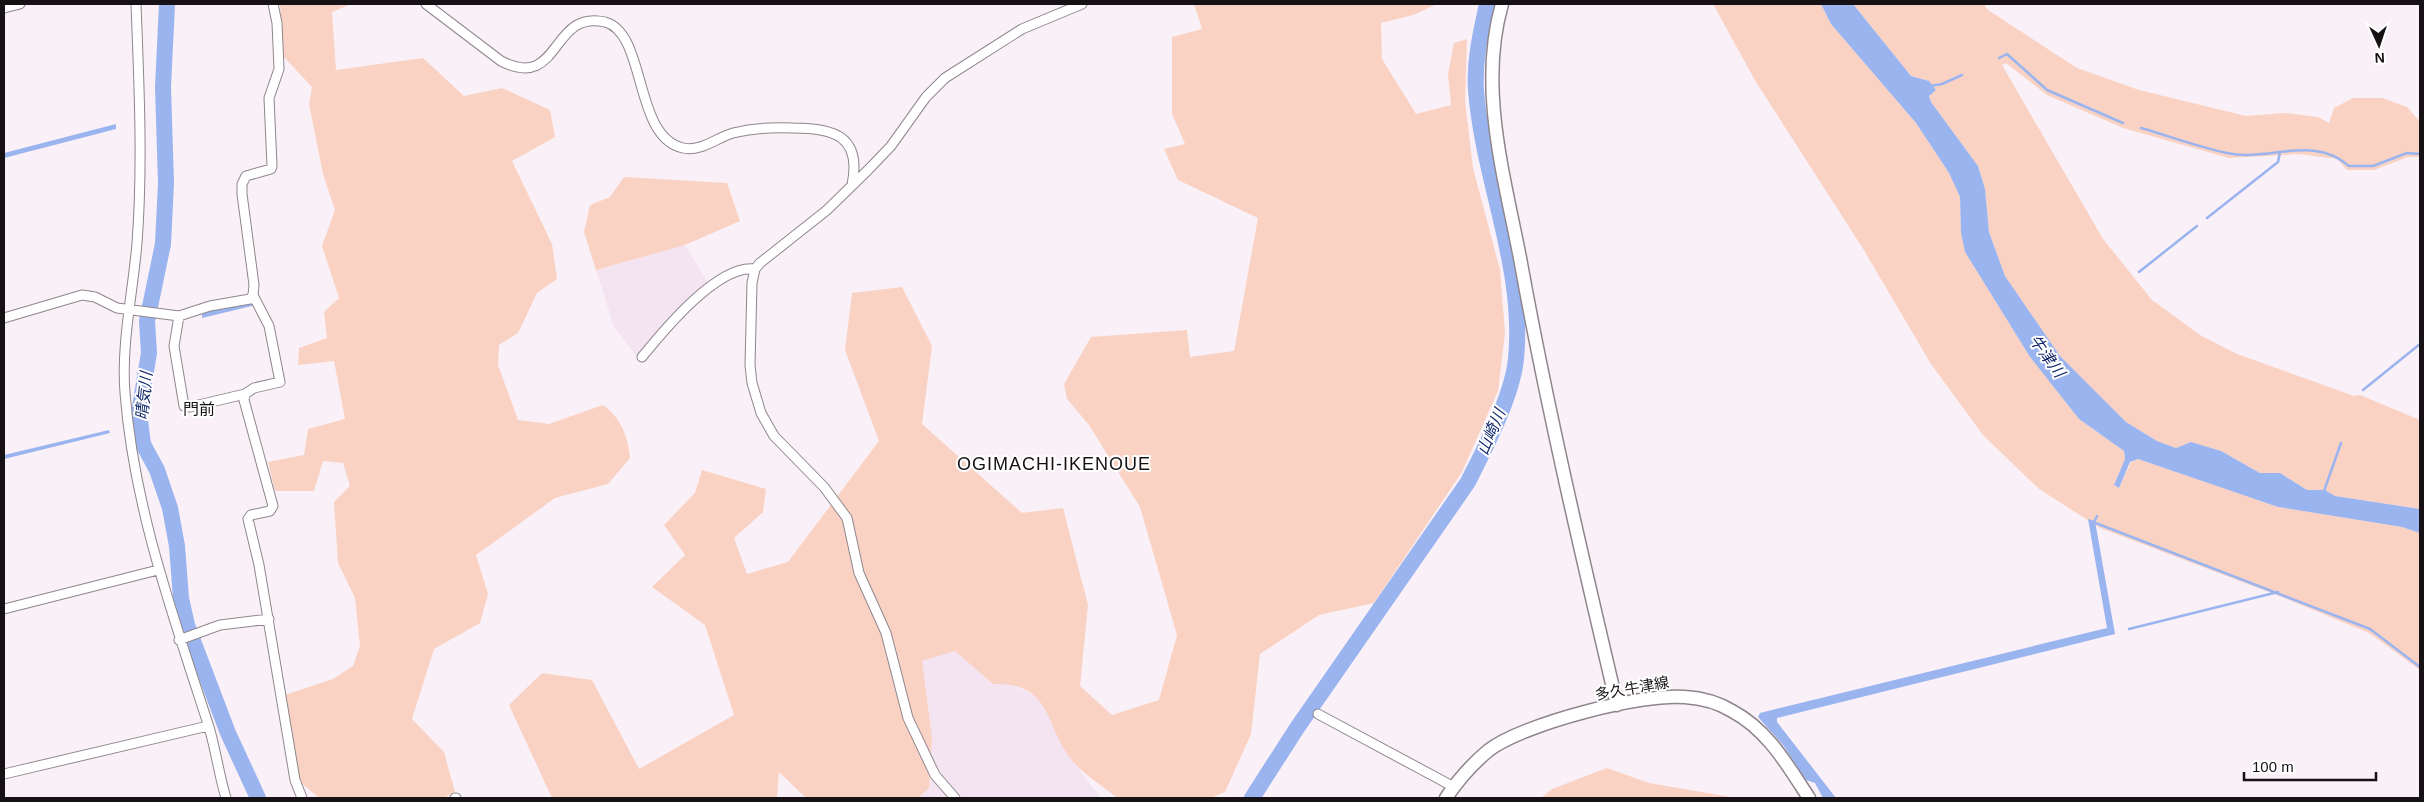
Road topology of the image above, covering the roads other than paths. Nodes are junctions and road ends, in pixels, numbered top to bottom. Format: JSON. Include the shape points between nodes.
{"nodes":[{"id":1,"x":20,"y":4,"type":"edge"},
{"id":2,"x":136,"y":4,"type":"edge"},
{"id":3,"x":273,"y":4,"type":"edge"},
{"id":4,"x":426,"y":4,"type":"edge"},
{"id":5,"x":1082,"y":4,"type":"edge"},
{"id":6,"x":1502,"y":4,"type":"edge"},
{"id":7,"x":4,"y":8,"type":"edge"},
{"id":8,"x":852,"y":185,"type":"junction"},
{"id":9,"x":755,"y":269,"type":"junction"},
{"id":10,"x":253,"y":295,"type":"junction"},
{"id":11,"x":128,"y":310,"type":"junction"},
{"id":12,"x":179,"y":316,"type":"junction"},
{"id":13,"x":4,"y":318,"type":"edge"},
{"id":14,"x":642,"y":357,"type":"dead end"},
{"id":15,"x":245,"y":394,"type":"junction"},
{"id":16,"x":158,"y":570,"type":"junction"},
{"id":17,"x":4,"y":609,"type":"edge"},
{"id":18,"x":269,"y":619,"type":"junction"},
{"id":19,"x":179,"y":640,"type":"junction"},
{"id":20,"x":1617,"y":705,"type":"junction"},
{"id":21,"x":1318,"y":714,"type":"dead end"},
{"id":22,"x":208,"y":726,"type":"junction"},
{"id":23,"x":4,"y":774,"type":"edge"},
{"id":24,"x":1454,"y":786,"type":"junction"},
{"id":25,"x":226,"y":798,"type":"edge"},
{"id":26,"x":302,"y":798,"type":"edge"},
{"id":27,"x":955,"y":798,"type":"edge"},
{"id":28,"x":1446,"y":798,"type":"edge"},
{"id":29,"x":1809,"y":798,"type":"edge"}],
"edges":[{"from":1,"to":7,"type":"street"},
{"from":2,"to":11,"type":"street","via":[[139,187],[137,244]]},
{"from":3,"to":10,"type":"street","via":[[278,22],[279,70],[269,98],[272,166],[246,176],[242,184]]},
{"from":4,"to":8,"type":"street","via":[[465,36],[512,67],[531,67],[547,60],[574,25],[599,21],[610,24],[620,31],[628,45],[653,119],[669,142],[688,149],[700,148],[745,130],[770,127],[822,129],[840,136],[851,150],[856,168]]},
{"from":5,"to":8,"type":"street","via":[[1022,29],[944,78],[926,97],[891,146]]},
{"from":6,"to":20,"type":"street","via":[[1493,53],[1495,125],[1549,410]]},
{"from":8,"to":9,"type":"street","via":[[827,210]]},
{"from":9,"to":14,"type":"street","via":[[739,269],[716,282],[658,336]]},
{"from":9,"to":27,"type":"street","via":[[751,293],[750,365],[761,413],[778,442],[824,488],[847,518],[859,573],[886,633],[908,718],[935,775]]},
{"from":10,"to":12,"type":"street","via":[[250,299],[210,306]]},
{"from":10,"to":15,"type":"street","via":[[269,326],[280,382],[254,388]]},
{"from":11,"to":12,"type":"street"},
{"from":11,"to":13,"type":"street","via":[[95,297],[82,296]]},
{"from":11,"to":16,"type":"street","via":[[124,390],[129,433]]},
{"from":12,"to":15,"type":"street","via":[[174,346],[184,406]]},
{"from":15,"to":18,"type":"street","via":[[273,506],[270,511],[251,515],[248,519]]},
{"from":16,"to":17,"type":"street"},
{"from":16,"to":19,"type":"street"},
{"from":18,"to":19,"type":"street","via":[[220,625]]},
{"from":18,"to":26,"type":"street","via":[[296,780]]},
{"from":19,"to":22,"type":"street"},
{"from":20,"to":24,"type":"street","name":"多久牛津線","via":[[1511,736],[1476,761]]},
{"from":20,"to":29,"type":"street","name":"多久牛津線","via":[[1685,696],[1730,710],[1755,726],[1777,750]]},
{"from":21,"to":24,"type":"street"},
{"from":22,"to":23,"type":"street"},
{"from":22,"to":25,"type":"street"},
{"from":24,"to":28,"type":"street","name":"多久牛津線"}]}
